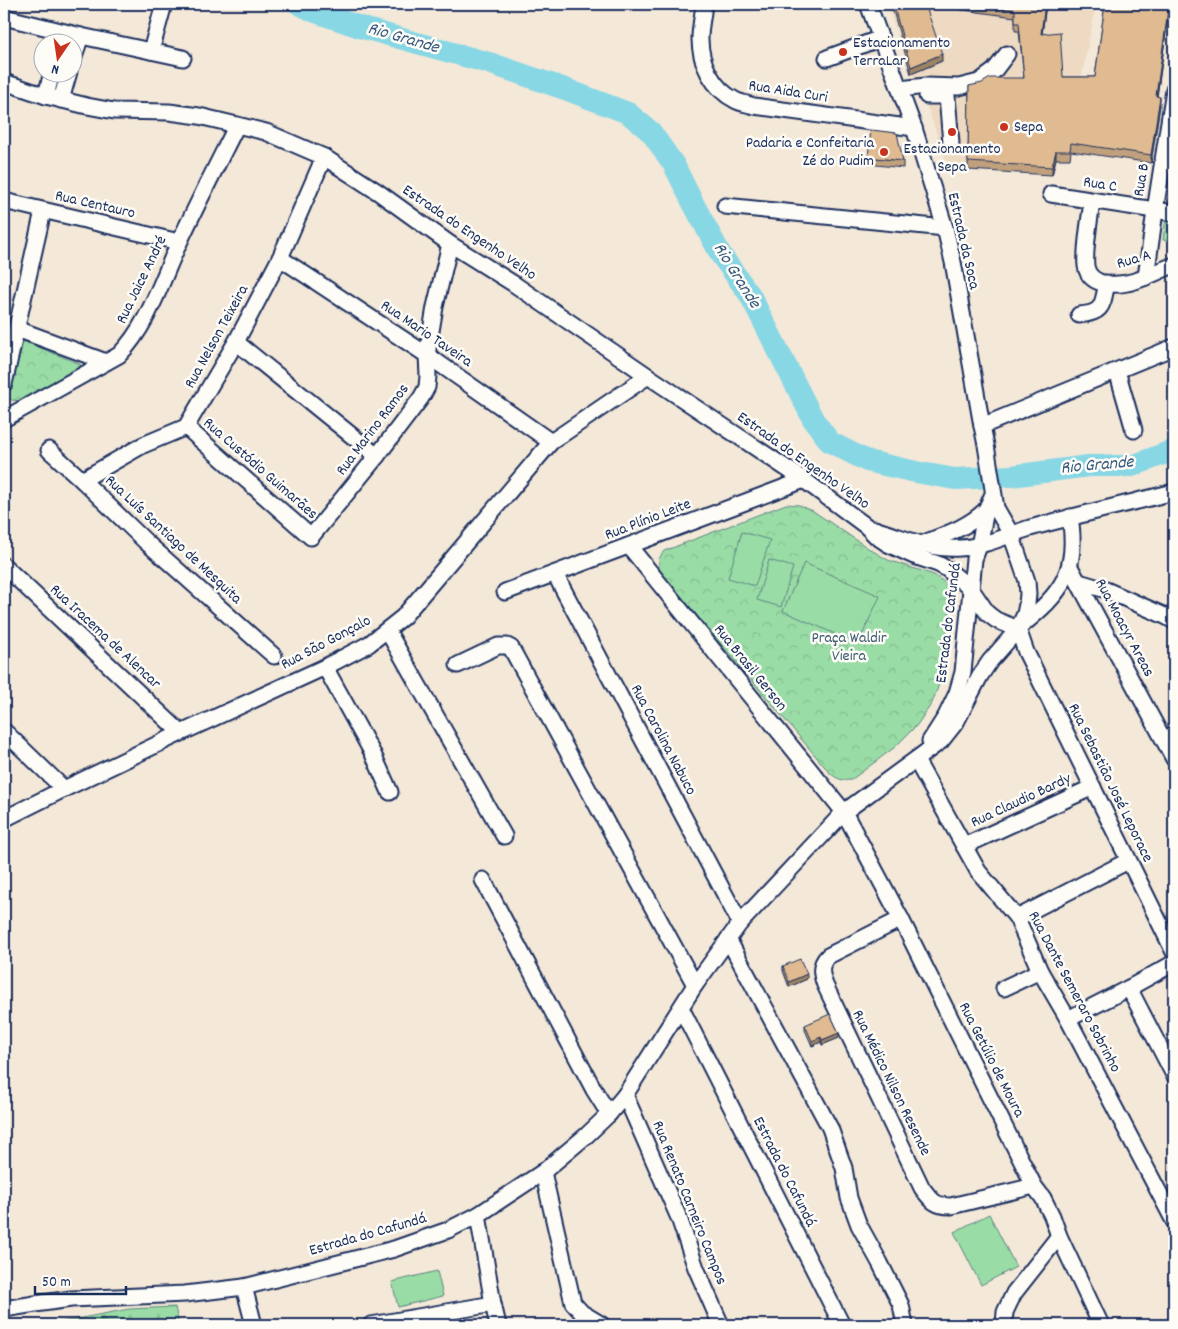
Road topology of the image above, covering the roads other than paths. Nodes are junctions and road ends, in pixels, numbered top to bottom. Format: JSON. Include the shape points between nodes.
{"nodes":[{"id":1,"x":164,"y":4,"type":"edge"},
{"id":2,"x":704,"y":4,"type":"edge"},
{"id":3,"x":868,"y":4,"type":"edge"},
{"id":4,"x":4,"y":17,"type":"edge"},
{"id":5,"x":47,"y":32,"type":"edge"},
{"id":6,"x":82,"y":36,"type":"edge"},
{"id":7,"x":881,"y":38,"type":"junction"},
{"id":8,"x":151,"y":51,"type":"junction"},
{"id":9,"x":1007,"y":54,"type":"dead end"},
{"id":10,"x":183,"y":58,"type":"dead end"},
{"id":11,"x":827,"y":58,"type":"dead end"},
{"id":12,"x":4,"y":82,"type":"edge"},
{"id":13,"x":50,"y":82,"type":"edge"},
{"id":14,"x":66,"y":82,"type":"edge"},
{"id":15,"x":959,"y":87,"type":"junction"},
{"id":16,"x":1174,"y":90,"type":"edge"},
{"id":17,"x":902,"y":93,"type":"junction"},
{"id":18,"x":46,"y":96,"type":"junction"},
{"id":19,"x":947,"y":96,"type":"junction"},
{"id":20,"x":61,"y":100,"type":"junction"},
{"id":21,"x":237,"y":124,"type":"junction"},
{"id":22,"x":914,"y":128,"type":"junction"},
{"id":23,"x":950,"y":143,"type":"dead end"},
{"id":24,"x":324,"y":157,"type":"junction"},
{"id":25,"x":1051,"y":194,"type":"dead end"},
{"id":26,"x":4,"y":201,"type":"edge"},
{"id":27,"x":1092,"y":201,"type":"junction"},
{"id":28,"x":725,"y":206,"type":"dead end"},
{"id":29,"x":44,"y":211,"type":"junction"},
{"id":30,"x":1155,"y":211,"type":"junction"},
{"id":31,"x":1174,"y":213,"type":"edge"},
{"id":32,"x":945,"y":228,"type":"junction"},
{"id":33,"x":179,"y":242,"type":"junction"},
{"id":34,"x":450,"y":244,"type":"junction"},
{"id":35,"x":280,"y":258,"type":"junction"},
{"id":36,"x":1174,"y":265,"type":"edge"},
{"id":37,"x":1146,"y":277,"type":"junction"},
{"id":38,"x":1107,"y":283,"type":"junction"},
{"id":39,"x":1080,"y":315,"type":"dead end"},
{"id":40,"x":17,"y":329,"type":"junction"},
{"id":41,"x":236,"y":342,"type":"junction"},
{"id":42,"x":1174,"y":347,"type":"edge"},
{"id":43,"x":427,"y":355,"type":"junction"},
{"id":44,"x":106,"y":362,"type":"junction"},
{"id":45,"x":1117,"y":371,"type":"junction"},
{"id":46,"x":648,"y":376,"type":"junction"},
{"id":47,"x":4,"y":384,"type":"edge"},
{"id":48,"x":4,"y":419,"type":"edge"},
{"id":49,"x":982,"y":426,"type":"junction"},
{"id":50,"x":186,"y":427,"type":"junction"},
{"id":51,"x":1134,"y":430,"type":"dead end"},
{"id":52,"x":551,"y":442,"type":"junction"},
{"id":53,"x":49,"y":450,"type":"dead end"},
{"id":54,"x":377,"y":456,"type":"junction"},
{"id":55,"x":82,"y":480,"type":"junction"},
{"id":56,"x":804,"y":480,"type":"junction"},
{"id":57,"x":993,"y":489,"type":"junction"},
{"id":58,"x":1174,"y":492,"type":"edge"},
{"id":59,"x":986,"y":510,"type":"junction"},
{"id":60,"x":1070,"y":517,"type":"junction"},
{"id":61,"x":866,"y":526,"type":"junction"},
{"id":62,"x":1011,"y":534,"type":"junction"},
{"id":63,"x":311,"y":537,"type":"joint"},
{"id":64,"x":922,"y":543,"type":"junction"},
{"id":65,"x":629,"y":546,"type":"junction"},
{"id":66,"x":979,"y":546,"type":"junction"},
{"id":67,"x":4,"y":566,"type":"edge"},
{"id":68,"x":1070,"y":566,"type":"junction"},
{"id":69,"x":555,"y":574,"type":"junction"},
{"id":70,"x":1079,"y":582,"type":"junction"},
{"id":71,"x":970,"y":589,"type":"junction"},
{"id":72,"x":505,"y":592,"type":"dead end"},
{"id":73,"x":1174,"y":621,"type":"edge"},
{"id":74,"x":1018,"y":629,"type":"junction"},
{"id":75,"x":387,"y":630,"type":"junction"},
{"id":76,"x":274,"y":656,"type":"dead end"},
{"id":77,"x":458,"y":665,"type":"dead end"},
{"id":78,"x":325,"y":667,"type":"junction"},
{"id":79,"x":4,"y":731,"type":"edge"},
{"id":80,"x":182,"y":733,"type":"junction"},
{"id":81,"x":918,"y":757,"type":"junction"},
{"id":82,"x":1174,"y":759,"type":"edge"},
{"id":83,"x":1093,"y":787,"type":"junction"},
{"id":84,"x":64,"y":789,"type":"junction"},
{"id":85,"x":390,"y":792,"type":"dead end"},
{"id":86,"x":844,"y":812,"type":"junction"},
{"id":87,"x":4,"y":819,"type":"edge"},
{"id":88,"x":504,"y":836,"type":"dead end"},
{"id":89,"x":964,"y":846,"type":"junction"},
{"id":90,"x":1128,"y":861,"type":"junction"},
{"id":91,"x":483,"y":880,"type":"dead end"},
{"id":92,"x":1017,"y":918,"type":"junction"},
{"id":93,"x":901,"y":919,"type":"junction"},
{"id":94,"x":740,"y":923,"type":"junction"},
{"id":95,"x":728,"y":939,"type":"junction"},
{"id":96,"x":1174,"y":952,"type":"edge"},
{"id":97,"x":1174,"y":964,"type":"edge"},
{"id":98,"x":1040,"y":971,"type":"junction"},
{"id":99,"x":695,"y":985,"type":"junction"},
{"id":100,"x":1004,"y":988,"type":"dead end"},
{"id":101,"x":1129,"y":988,"type":"junction"},
{"id":102,"x":681,"y":1008,"type":"junction"},
{"id":103,"x":1068,"y":1019,"type":"junction"},
{"id":104,"x":1171,"y":1059,"type":"edge"},
{"id":105,"x":1174,"y":1075,"type":"edge"},
{"id":106,"x":625,"y":1095,"type":"junction"},
{"id":107,"x":609,"y":1114,"type":"junction"},
{"id":108,"x":543,"y":1172,"type":"junction"},
{"id":109,"x":1034,"y":1186,"type":"junction"},
{"id":110,"x":478,"y":1215,"type":"junction"},
{"id":111,"x":1174,"y":1221,"type":"edge"},
{"id":112,"x":1059,"y":1236,"type":"junction"},
{"id":113,"x":244,"y":1287,"type":"junction"},
{"id":114,"x":493,"y":1304,"type":"junction"},
{"id":115,"x":4,"y":1309,"type":"edge"},
{"id":116,"x":254,"y":1325,"type":"edge"},
{"id":117,"x":372,"y":1325,"type":"edge"},
{"id":118,"x":498,"y":1325,"type":"edge"},
{"id":119,"x":602,"y":1325,"type":"edge"},
{"id":120,"x":721,"y":1325,"type":"edge"},
{"id":121,"x":842,"y":1325,"type":"edge"},
{"id":122,"x":905,"y":1325,"type":"edge"},
{"id":123,"x":1004,"y":1325,"type":"edge"},
{"id":124,"x":1101,"y":1325,"type":"edge"}],
"edges":[{"from":1,"to":8,"type":"street"},
{"from":2,"to":22,"type":"street","name":"Rua Aida Curi","via":[[700,38],[708,74],[722,91],[736,101]]},
{"from":3,"to":7,"type":"street","name":"Estrada da Soca"},
{"from":4,"to":5,"type":"street"},
{"from":6,"to":8,"type":"street"},
{"from":7,"to":11,"type":"street"},
{"from":7,"to":17,"type":"street","name":"Estrada da Soca"},
{"from":8,"to":10,"type":"street"},
{"from":9,"to":15,"type":"street","via":[[994,71],[979,82]]},
{"from":12,"to":18,"type":"street","name":"Estrada do Engenho Velho"},
{"from":13,"to":18,"type":"street"},
{"from":14,"to":20,"type":"street"},
{"from":15,"to":17,"type":"street","via":[[926,86]]},
{"from":15,"to":19,"type":"street"},
{"from":16,"to":30,"type":"street","name":"Rua B"},
{"from":17,"to":19,"type":"street"},
{"from":17,"to":22,"type":"street","name":"Estrada da Soca"},
{"from":18,"to":20,"type":"street","name":"Estrada do Engenho Velho"},
{"from":19,"to":23,"type":"street"},
{"from":20,"to":21,"type":"street","name":"Estrada do Engenho Velho","via":[[114,111],[161,112]]},
{"from":21,"to":24,"type":"street","name":"Estrada do Engenho Velho","via":[[266,132]]},
{"from":21,"to":33,"type":"street","name":"Rua Jaice André"},
{"from":22,"to":32,"type":"street","name":"Estrada da Soca"},
{"from":24,"to":34,"type":"street","name":"Estrada do Engenho Velho"},
{"from":24,"to":35,"type":"street","name":"Rua Nelson Teixeira"},
{"from":25,"to":27,"type":"street","name":"Rua C"},
{"from":26,"to":29,"type":"street","name":"Rua Centauro"},
{"from":27,"to":30,"type":"street","name":"Rua C"},
{"from":27,"to":38,"type":"street","name":"Rua A","via":[[1086,267],[1095,281]]},
{"from":28,"to":32,"type":"street"},
{"from":29,"to":33,"type":"street","name":"Rua Centauro"},
{"from":29,"to":40,"type":"street"},
{"from":30,"to":31,"type":"street","name":"Rua C"},
{"from":30,"to":37,"type":"street","name":"Rua B"},
{"from":32,"to":49,"type":"street","name":"Estrada da Soca"},
{"from":33,"to":44,"type":"street","name":"Rua Jaice André","via":[[130,344]]},
{"from":34,"to":43,"type":"street","name":"Rua Marino Ramos"},
{"from":34,"to":46,"type":"street","name":"Estrada do Engenho Velho"},
{"from":35,"to":41,"type":"street","name":"Rua Nelson Teixeira"},
{"from":35,"to":43,"type":"street","name":"Rua Mario Taveira"},
{"from":36,"to":37,"type":"street","name":"Rua A"},
{"from":37,"to":38,"type":"street","name":"Rua A","via":[[1124,284]]},
{"from":38,"to":39,"type":"street","via":[[1100,308]]},
{"from":40,"to":44,"type":"street"},
{"from":40,"to":47,"type":"street"},
{"from":41,"to":50,"type":"street","name":"Rua Nelson Teixeira"},
{"from":41,"to":54,"type":"street"},
{"from":42,"to":45,"type":"street"},
{"from":43,"to":52,"type":"street","name":"Rua Mario Taveira"},
{"from":43,"to":54,"type":"street","name":"Rua Marino Ramos","via":[[427,387]]},
{"from":44,"to":48,"type":"street","name":"Rua Jaice André"},
{"from":45,"to":49,"type":"street"},
{"from":45,"to":51,"type":"street"},
{"from":46,"to":52,"type":"street","name":"Rua São Gonçalo"},
{"from":46,"to":56,"type":"street","name":"Estrada do Engenho Velho"},
{"from":49,"to":57,"type":"street","name":"Estrada da Soca"},
{"from":50,"to":55,"type":"street","via":[[143,445]]},
{"from":50,"to":63,"type":"street","name":"Rua Custódio Guimarães"},
{"from":52,"to":75,"type":"street","name":"Rua São Gonçalo","via":[[402,618]]},
{"from":53,"to":55,"type":"street","name":"Rua Luís Santiago de Mesquita"},
{"from":54,"to":63,"type":"street","name":"Rua Marino Ramos"},
{"from":55,"to":76,"type":"street","name":"Rua Luís Santiago de Mesquita"},
{"from":56,"to":61,"type":"street","name":"Estrada do Engenho Velho"},
{"from":56,"to":65,"type":"street","name":"Rua Plínio Leite"},
{"from":57,"to":59,"type":"street"},
{"from":57,"to":62,"type":"street","name":"Estrada da Soca","via":[[996,508]]},
{"from":58,"to":60,"type":"street","name":"Estrada do Engenho Velho"},
{"from":59,"to":64,"type":"street","via":[[966,526]]},
{"from":59,"to":66,"type":"street"},
{"from":60,"to":62,"type":"street","name":"Estrada do Engenho Velho"},
{"from":60,"to":68,"type":"street","via":[[1073,554]]},
{"from":61,"to":64,"type":"street","name":"Estrada do Engenho Velho"},
{"from":61,"to":71,"type":"street","name":"Estrada do Engenho Velho","via":[[888,544],[947,569]]},
{"from":62,"to":66,"type":"street","name":"Estrada do Engenho Velho"},
{"from":62,"to":74,"type":"street","name":"Estrada do Cafundá","via":[[1028,594],[1025,614]]},
{"from":64,"to":66,"type":"street","name":"Estrada do Engenho Velho","via":[[954,548]]},
{"from":65,"to":69,"type":"street","name":"Rua Plínio Leite"},
{"from":65,"to":86,"type":"street","name":"Rua Brasil Gerson"},
{"from":66,"to":71,"type":"street","name":"Estrada do Cafundá"},
{"from":67,"to":80,"type":"street","name":"Rua Iracema de Alencar"},
{"from":68,"to":70,"type":"street","name":"Rua Moacyr Areas"},
{"from":68,"to":74,"type":"street","via":[[1052,598]]},
{"from":69,"to":72,"type":"street","name":"Rua Plínio Leite"},
{"from":69,"to":94,"type":"street","name":"Rua Carolina Nabuco"},
{"from":70,"to":73,"type":"street","via":[[1106,590]]},
{"from":70,"to":82,"type":"street","name":"Rua Moacyr Areas"},
{"from":71,"to":74,"type":"street","name":"Estrada do Engenho Velho","via":[[988,614]]},
{"from":71,"to":81,"type":"street","name":"Estrada do Cafundá","via":[[965,656],[957,694]]},
{"from":74,"to":81,"type":"street","name":"Estrada do Cafundá","via":[[980,676],[956,722],[941,741]]},
{"from":74,"to":83,"type":"street","name":"Rua Sebastião José Leporace","via":[[1026,652]]},
{"from":75,"to":78,"type":"street","name":"Rua São Gonçalo","via":[[369,644]]},
{"from":75,"to":88,"type":"street"},
{"from":77,"to":99,"type":"street","via":[[498,646],[511,648]]},
{"from":78,"to":80,"type":"street","name":"Rua São Gonçalo"},
{"from":78,"to":85,"type":"street"},
{"from":79,"to":84,"type":"street"},
{"from":80,"to":84,"type":"street","name":"Rua São Gonçalo"},
{"from":81,"to":86,"type":"street","name":"Estrada do Cafundá"},
{"from":81,"to":89,"type":"street","name":"Rua Dante Semeraro Sobrinho"},
{"from":83,"to":89,"type":"street","name":"Rua Claudio Bardy"},
{"from":83,"to":90,"type":"street","name":"Rua Sebastião José Leporace"},
{"from":84,"to":87,"type":"street","name":"Rua São Gonçalo"},
{"from":86,"to":93,"type":"street","name":"Rua Getúlio de Moura"},
{"from":86,"to":94,"type":"street","name":"Estrada do Cafundá"},
{"from":89,"to":92,"type":"street","name":"Rua Dante Semeraro Sobrinho","via":[[978,871]]},
{"from":90,"to":92,"type":"street"},
{"from":90,"to":96,"type":"street","name":"Rua Sebastião José Leporace"},
{"from":91,"to":107,"type":"street"},
{"from":92,"to":98,"type":"street","name":"Rua Dante Semeraro Sobrinho"},
{"from":93,"to":109,"type":"street","name":"Rua Getúlio de Moura"},
{"from":93,"to":109,"type":"street","name":"Rua Médico Nilson Resende","via":[[828,956],[823,961],[821,975],[922,1188],[932,1202],[951,1206]]},
{"from":94,"to":95,"type":"street","name":"Estrada do Cafundá"},
{"from":95,"to":99,"type":"street","name":"Estrada do Cafundá"},
{"from":95,"to":122,"type":"street","via":[[830,1128],[859,1225],[901,1305]]},
{"from":97,"to":101,"type":"street"},
{"from":98,"to":100,"type":"street"},
{"from":98,"to":103,"type":"street","name":"Rua Dante Semeraro Sobrinho"},
{"from":99,"to":102,"type":"street","name":"Estrada do Cafundá"},
{"from":101,"to":103,"type":"street"},
{"from":101,"to":104,"type":"street"},
{"from":102,"to":106,"type":"street","name":"Estrada do Cafundá"},
{"from":102,"to":121,"type":"street","name":"Estrada do Cafundá"},
{"from":103,"to":111,"type":"street","name":"Rua Dante Semeraro Sobrinho"},
{"from":104,"to":105,"type":"street"},
{"from":106,"to":107,"type":"street","name":"Estrada do Cafundá"},
{"from":106,"to":120,"type":"street","name":"Rua Renato Carneiro Campos"},
{"from":107,"to":108,"type":"street","name":"Estrada do Cafundá"},
{"from":108,"to":110,"type":"street","name":"Estrada do Cafundá"},
{"from":108,"to":119,"type":"street","via":[[573,1303],[582,1313]]},
{"from":109,"to":112,"type":"street","name":"Rua Getúlio de Moura","via":[[1047,1206]]},
{"from":110,"to":113,"type":"street","name":"Estrada do Cafundá","via":[[448,1230],[394,1249]]},
{"from":110,"to":114,"type":"street"},
{"from":112,"to":123,"type":"street","via":[[1014,1293]]},
{"from":112,"to":124,"type":"street","name":"Rua Getúlio de Moura"},
{"from":113,"to":115,"type":"street","name":"Estrada do Cafundá","via":[[185,1294],[71,1299]]},
{"from":113,"to":116,"type":"street"},
{"from":114,"to":117,"type":"street"},
{"from":114,"to":118,"type":"street"}]}
